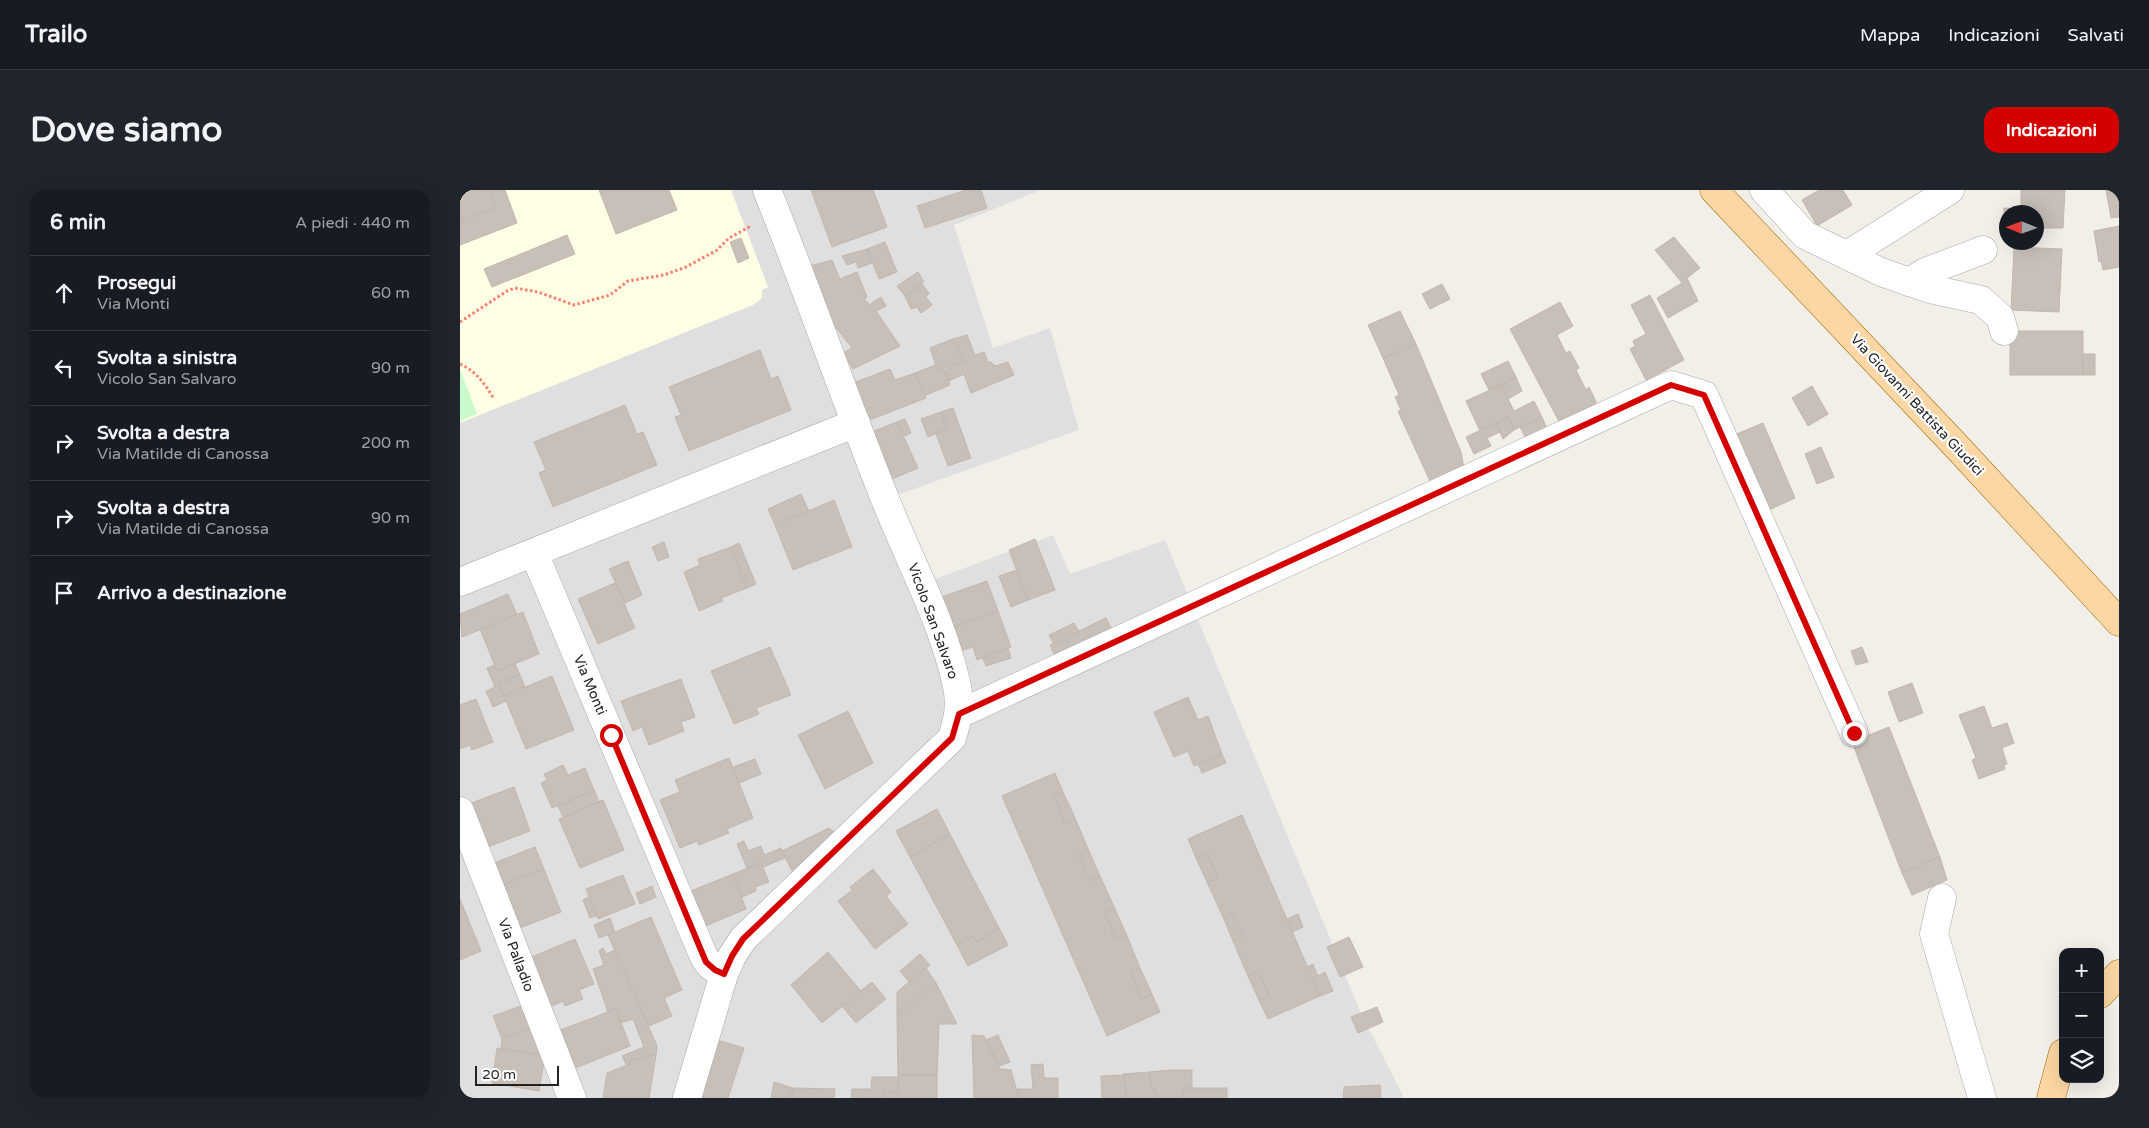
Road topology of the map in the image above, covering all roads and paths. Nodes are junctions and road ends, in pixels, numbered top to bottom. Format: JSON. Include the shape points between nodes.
{"nodes":[{"id":1,"x":1714,"y":190,"type":"edge"},
{"id":2,"x":1764,"y":190,"type":"edge"},
{"id":3,"x":1950,"y":190,"type":"edge"},
{"id":4,"x":772,"y":202,"type":"edge"},
{"id":5,"x":1983,"y":250,"type":"dead end"},
{"id":6,"x":1847,"y":255,"type":"junction"},
{"id":7,"x":1910,"y":282,"type":"junction"},
{"id":8,"x":460,"y":322,"type":"edge"},
{"id":9,"x":2004,"y":331,"type":"dead end"},
{"id":10,"x":460,"y":364,"type":"edge"},
{"id":11,"x":494,"y":399,"type":"dead end"},
{"id":12,"x":856,"y":423,"type":"junction"},
{"id":13,"x":534,"y":553,"type":"junction"},
{"id":14,"x":460,"y":582,"type":"edge"},
{"id":15,"x":2119,"y":622,"type":"edge"},
{"id":16,"x":959,"y":714,"type":"junction"},
{"id":17,"x":1854,"y":733,"type":"dead end"},
{"id":18,"x":460,"y":811,"type":"edge"},
{"id":19,"x":1942,"y":898,"type":"dead end"},
{"id":20,"x":724,"y":974,"type":"junction"},
{"id":21,"x":2119,"y":974,"type":"edge"},
{"id":22,"x":2101,"y":993,"type":"edge"},
{"id":23,"x":2059,"y":1068,"type":"edge"},
{"id":24,"x":572,"y":1098,"type":"edge"},
{"id":25,"x":687,"y":1098,"type":"edge"},
{"id":26,"x":1982,"y":1098,"type":"edge"},
{"id":27,"x":2051,"y":1098,"type":"edge"}],
"edges":[{"from":1,"to":15,"type":"main road","name":"Via Giovanni Battista Giudici"},
{"from":2,"to":6,"type":"street","via":[[1805,235]]},
{"from":3,"to":6,"type":"street"},
{"from":4,"to":8,"type":"path","via":[[717,250],[686,267],[664,275],[628,281],[610,295],[574,305],[538,292],[515,288]]},
{"from":4,"to":12,"type":"street","name":"Vicolo San Salvaro"},
{"from":5,"to":7,"type":"street","via":[[1925,272]]},
{"from":6,"to":7,"type":"street"},
{"from":7,"to":9,"type":"street","via":[[1981,300],[2000,317]]},
{"from":10,"to":11,"type":"path","via":[[483,381]]},
{"from":12,"to":13,"type":"street"},
{"from":12,"to":16,"type":"street","name":"Vicolo San Salvaro","via":[[947,652],[957,687]]},
{"from":13,"to":14,"type":"street"},
{"from":13,"to":20,"type":"street","name":"Via Monti","via":[[706,962]]},
{"from":16,"to":17,"type":"street","via":[[1671,385],[1704,395]]},
{"from":16,"to":20,"type":"street","name":"Vicolo San Salvaro","via":[[952,738],[743,939]]},
{"from":18,"to":24,"type":"street","name":"Via Palladio"},
{"from":19,"to":26,"type":"street","via":[[1934,934]]},
{"from":20,"to":25,"type":"street","name":"Vicolo San Salvaro"},
{"from":21,"to":22,"type":"main road"},
{"from":23,"to":27,"type":"main road"}]}
